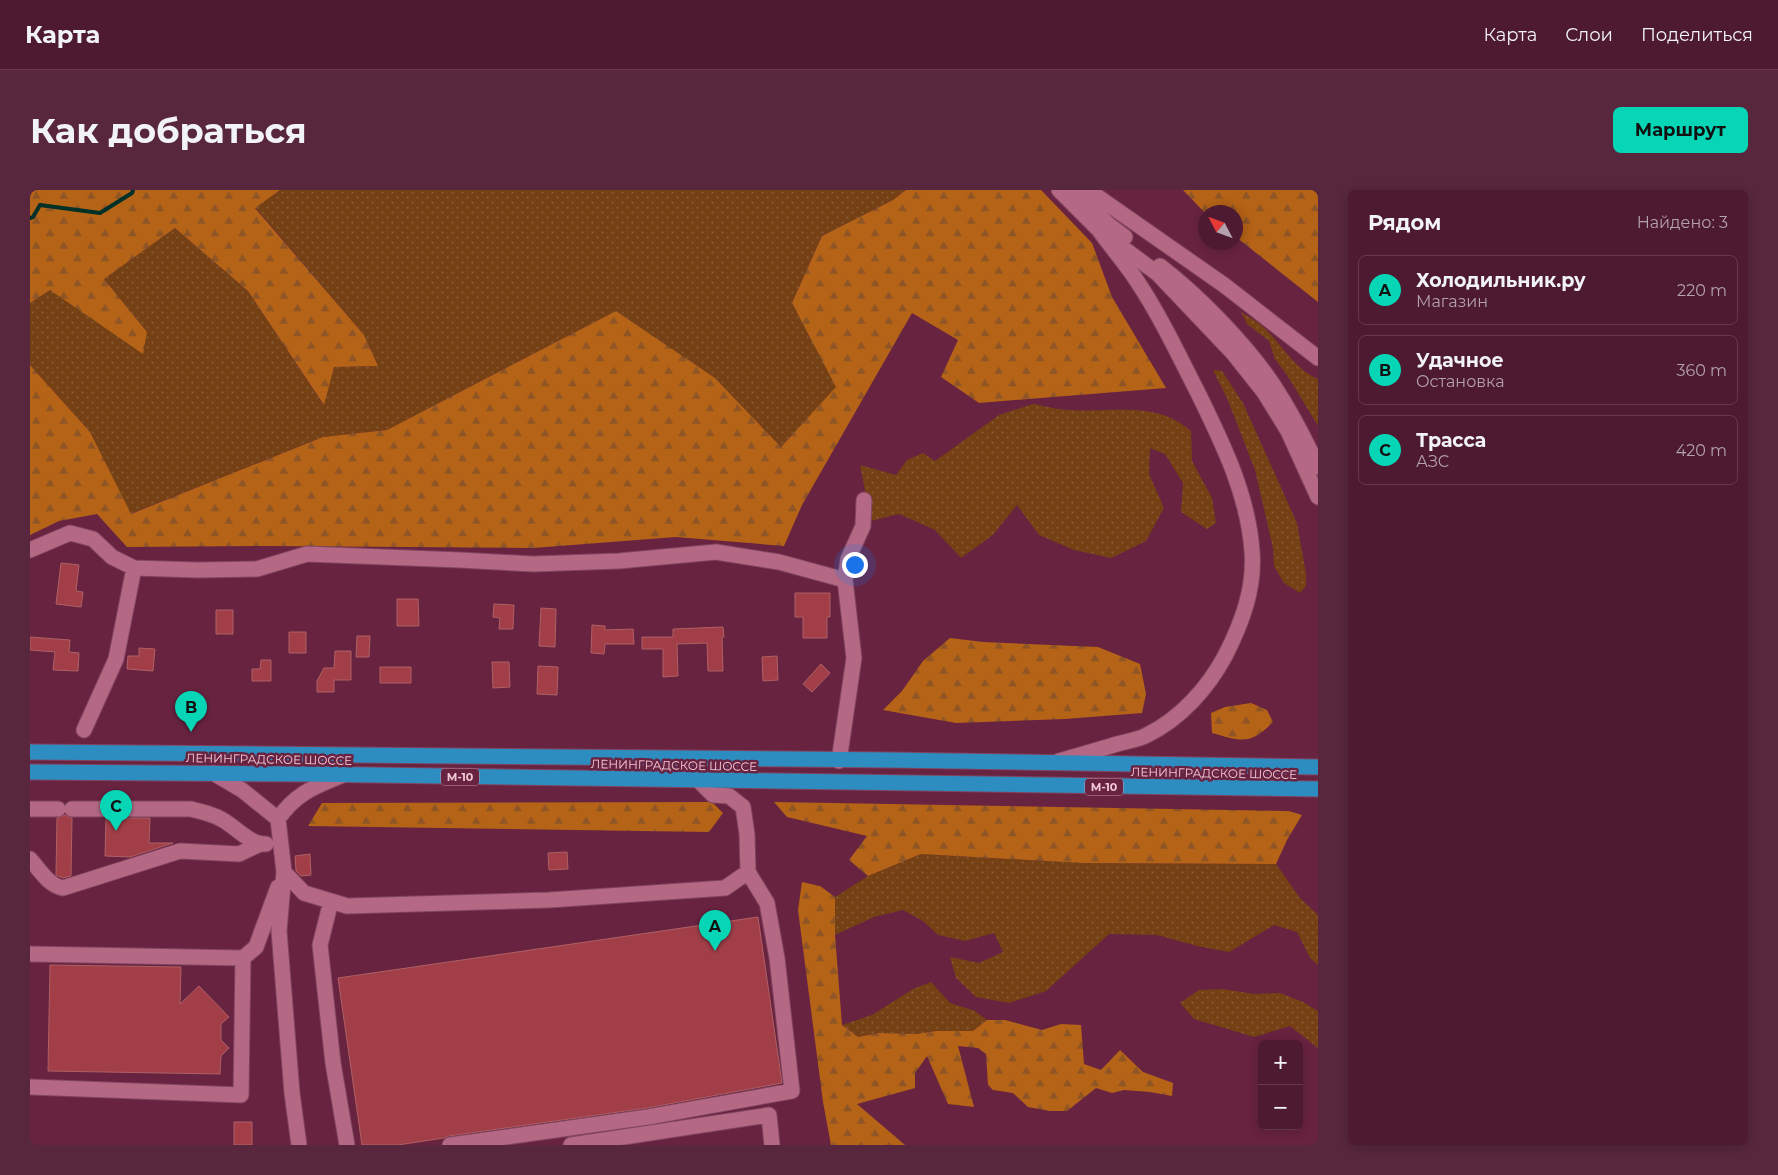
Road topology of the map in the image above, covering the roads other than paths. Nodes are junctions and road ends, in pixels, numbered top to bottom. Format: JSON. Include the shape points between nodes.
{"nodes":[{"id":1,"x":1059,"y":190,"type":"edge"},
{"id":2,"x":1073,"y":190,"type":"edge"},
{"id":3,"x":1088,"y":190,"type":"edge"},
{"id":4,"x":1099,"y":230,"type":"junction"},
{"id":5,"x":1318,"y":358,"type":"edge"},
{"id":6,"x":1318,"y":467,"type":"edge"},
{"id":7,"x":1318,"y":497,"type":"edge"},
{"id":8,"x":864,"y":500,"type":"dead end"},
{"id":9,"x":30,"y":550,"type":"edge"},
{"id":10,"x":134,"y":568,"type":"junction"},
{"id":11,"x":845,"y":580,"type":"junction"},
{"id":12,"x":84,"y":730,"type":"dead end"},
{"id":13,"x":30,"y":752,"type":"edge"},
{"id":14,"x":839,"y":761,"type":"junction"},
{"id":15,"x":1052,"y":763,"type":"junction"},
{"id":16,"x":1318,"y":767,"type":"edge"},
{"id":17,"x":30,"y":772,"type":"edge"},
{"id":18,"x":213,"y":773,"type":"junction"},
{"id":19,"x":343,"y":775,"type":"junction"},
{"id":20,"x":698,"y":780,"type":"junction"},
{"id":21,"x":1318,"y":790,"type":"edge"},
{"id":22,"x":30,"y":809,"type":"edge"},
{"id":23,"x":278,"y":819,"type":"junction"},
{"id":24,"x":280,"y":843,"type":"junction"},
{"id":25,"x":258,"y":845,"type":"junction"},
{"id":26,"x":30,"y":859,"type":"edge"},
{"id":27,"x":284,"y":872,"type":"junction"},
{"id":28,"x":748,"y":872,"type":"junction"},
{"id":29,"x":331,"y":901,"type":"junction"},
{"id":30,"x":30,"y":954,"type":"edge"},
{"id":31,"x":243,"y":958,"type":"junction"},
{"id":32,"x":30,"y":1087,"type":"edge"},
{"id":33,"x":299,"y":1145,"type":"edge"},
{"id":34,"x":347,"y":1145,"type":"edge"},
{"id":35,"x":450,"y":1145,"type":"edge"},
{"id":36,"x":571,"y":1145,"type":"edge"},
{"id":37,"x":772,"y":1145,"type":"edge"}],
"edges":[{"from":1,"to":4,"type":"street"},
{"from":2,"to":6,"type":"street","via":[[1109,225],[1176,278],[1241,344],[1273,385]]},
{"from":3,"to":5,"type":"street","via":[[1224,285]]},
{"from":4,"to":7,"type":"street","via":[[1158,274],[1233,352],[1264,392],[1288,431]]},
{"from":4,"to":15,"type":"street","via":[[1137,281],[1166,332],[1235,474],[1247,517],[1252,552],[1250,582],[1245,612],[1233,640],[1216,673],[1194,699],[1146,736]]},
{"from":8,"to":11,"type":"street","via":[[863,526],[848,559]]},
{"from":9,"to":10,"type":"street","via":[[70,533],[93,539],[112,558]]},
{"from":10,"to":11,"type":"street","via":[[257,569],[307,554],[533,564],[619,561],[716,552],[779,562]]},
{"from":10,"to":12,"type":"street","via":[[116,659]]},
{"from":11,"to":14,"type":"street","via":[[854,658]]},
{"from":13,"to":14,"type":"highway","name":"ЛЕНИНГРАДСКОЕ ШОССЕ","number":"М-10"},
{"from":14,"to":15,"type":"highway","name":"ЛЕНИНГРАДСКОЕ ШОССЕ","number":"М-10"},
{"from":15,"to":16,"type":"highway","name":"ЛЕНИНГРАДСКОЕ ШОССЕ","number":"М-10"},
{"from":17,"to":18,"type":"highway","name":"ЛЕНИНГРАДСКОЕ ШОССЕ","number":"М-10"},
{"from":18,"to":19,"type":"highway","name":"ЛЕНИНГРАДСКОЕ ШОССЕ","number":"М-10"},
{"from":18,"to":23,"type":"street","via":[[242,790]]},
{"from":19,"to":20,"type":"highway","name":"ЛЕНИНГРАДСКОЕ ШОССЕ","number":"М-10"},
{"from":19,"to":23,"type":"street","via":[[305,791],[287,806]]},
{"from":20,"to":21,"type":"highway","name":"ЛЕНИНГРАДСКОЕ ШОССЕ","number":"М-10"},
{"from":20,"to":28,"type":"street","via":[[713,795],[729,796],[743,806]]},
{"from":22,"to":25,"type":"street","via":[[191,809],[223,820]]},
{"from":23,"to":24,"type":"street"},
{"from":24,"to":25,"type":"street"},
{"from":24,"to":27,"type":"street"},
{"from":25,"to":26,"type":"street","via":[[239,854],[180,851],[64,888],[52,883]]},
{"from":27,"to":29,"type":"street","via":[[304,893]]},
{"from":27,"to":31,"type":"street","via":[[256,947]]},
{"from":27,"to":33,"type":"street","via":[[279,931]]},
{"from":28,"to":29,"type":"street","via":[[725,888],[559,900],[347,906]]},
{"from":28,"to":35,"type":"street","via":[[767,902],[777,958],[792,1091],[648,1117]]},
{"from":29,"to":34,"type":"street","via":[[320,945],[333,1063]]},
{"from":30,"to":31,"type":"street"},
{"from":31,"to":32,"type":"street","via":[[240,1095]]},
{"from":36,"to":37,"type":"street","via":[[770,1115]]}]}
